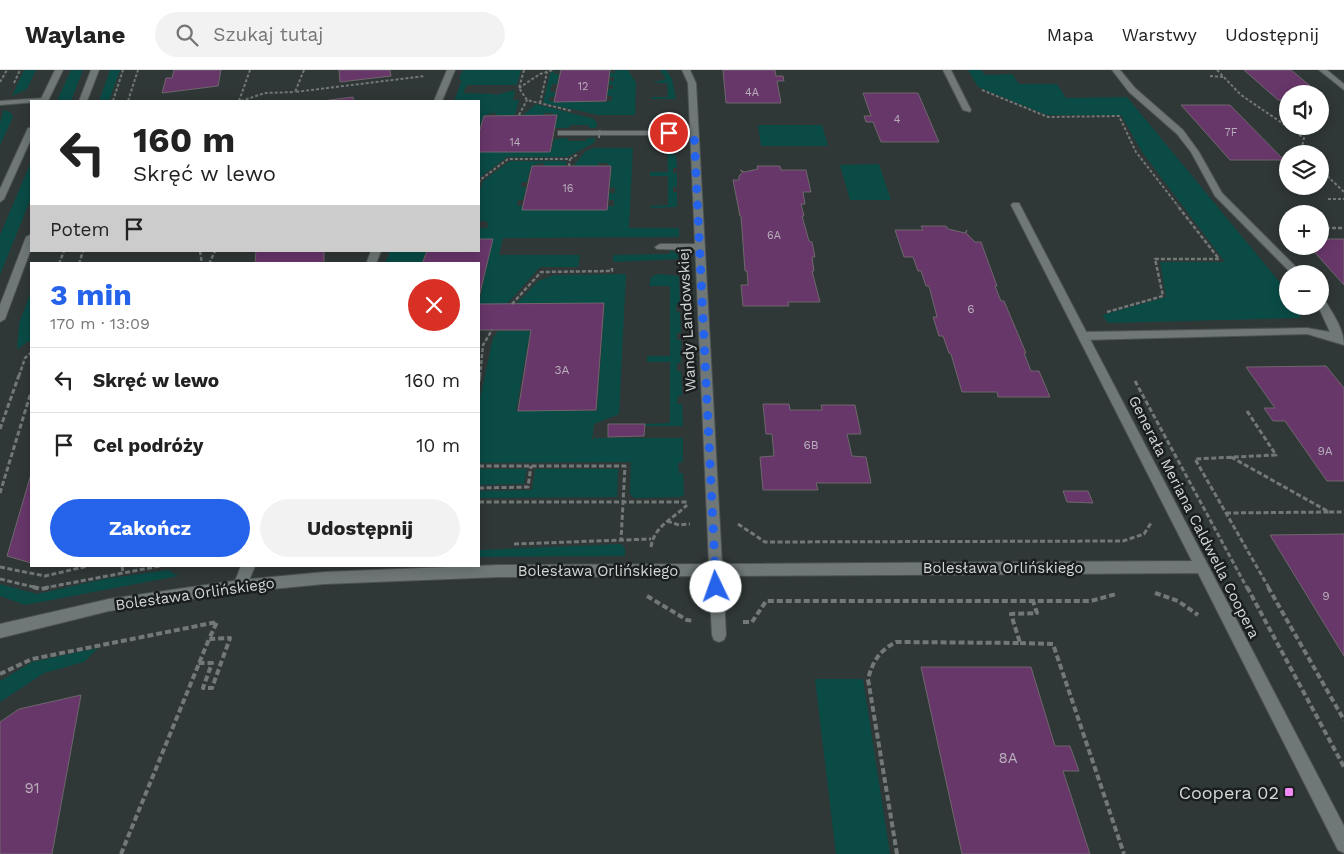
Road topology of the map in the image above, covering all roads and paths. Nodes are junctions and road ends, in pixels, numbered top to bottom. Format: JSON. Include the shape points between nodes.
{"nodes":[{"id":1,"x":6,"y":70,"type":"edge"},
{"id":2,"x":59,"y":70,"type":"edge"},
{"id":3,"x":95,"y":70,"type":"edge"},
{"id":4,"x":123,"y":70,"type":"edge"},
{"id":5,"x":138,"y":70,"type":"edge"},
{"id":6,"x":250,"y":70,"type":"edge"},
{"id":7,"x":304,"y":70,"type":"edge"},
{"id":8,"x":451,"y":70,"type":"edge"},
{"id":9,"x":524,"y":70,"type":"edge"},
{"id":10,"x":553,"y":70,"type":"edge"},
{"id":11,"x":686,"y":70,"type":"edge"},
{"id":12,"x":947,"y":70,"type":"edge"},
{"id":13,"x":1116,"y":70,"type":"edge"},
{"id":14,"x":1217,"y":70,"type":"edge"},
{"id":15,"x":1323,"y":70,"type":"edge"},
{"id":16,"x":547,"y":72,"type":"junction"},
{"id":17,"x":418,"y":76,"type":"dead end"},
{"id":18,"x":1210,"y":76,"type":"dead end"},
{"id":19,"x":1224,"y":77,"type":"junction"},
{"id":20,"x":0,"y":82,"type":"edge"},
{"id":21,"x":519,"y":88,"type":"junction"},
{"id":22,"x":1344,"y":88,"type":"edge"},
{"id":23,"x":975,"y":89,"type":"dead end"},
{"id":24,"x":295,"y":92,"type":"junction"},
{"id":25,"x":44,"y":100,"type":"edge"},
{"id":26,"x":83,"y":100,"type":"edge"},
{"id":27,"x":113,"y":100,"type":"edge"},
{"id":28,"x":128,"y":100,"type":"edge"},
{"id":29,"x":240,"y":100,"type":"edge"},
{"id":30,"x":243,"y":100,"type":"edge"},
{"id":31,"x":438,"y":100,"type":"edge"},
{"id":32,"x":527,"y":100,"type":"junction"},
{"id":33,"x":30,"y":102,"type":"edge"},
{"id":34,"x":0,"y":103,"type":"edge"},
{"id":35,"x":540,"y":103,"type":"junction"},
{"id":36,"x":967,"y":110,"type":"dead end"},
{"id":37,"x":577,"y":112,"type":"dead end"},
{"id":38,"x":519,"y":115,"type":"dead end"},
{"id":39,"x":600,"y":128,"type":"dead end"},
{"id":40,"x":30,"y":132,"type":"edge"},
{"id":41,"x":562,"y":133,"type":"dead end"},
{"id":42,"x":694,"y":133,"type":"junction"},
{"id":43,"x":599,"y":138,"type":"dead end"},
{"id":44,"x":1302,"y":145,"type":"edge"},
{"id":45,"x":569,"y":166,"type":"dead end"},
{"id":46,"x":1329,"y":178,"type":"edge"},
{"id":47,"x":480,"y":180,"type":"edge"},
{"id":48,"x":1344,"y":192,"type":"edge"},
{"id":49,"x":0,"y":198,"type":"edge"},
{"id":50,"x":1328,"y":199,"type":"dead end"},
{"id":51,"x":1344,"y":199,"type":"edge"},
{"id":52,"x":1016,"y":205,"type":"dead end"},
{"id":53,"x":1329,"y":228,"type":"edge"},
{"id":54,"x":1344,"y":228,"type":"edge"},
{"id":55,"x":30,"y":240,"type":"edge"},
{"id":56,"x":660,"y":247,"type":"dead end"},
{"id":57,"x":700,"y":247,"type":"junction"},
{"id":58,"x":1289,"y":265,"type":"edge"},
{"id":59,"x":612,"y":268,"type":"dead end"},
{"id":60,"x":512,"y":304,"type":"dead end"},
{"id":61,"x":1329,"y":314,"type":"edge"},
{"id":62,"x":0,"y":319,"type":"edge"},
{"id":63,"x":492,"y":330,"type":"dead end"},
{"id":64,"x":1110,"y":335,"type":"junction"},
{"id":65,"x":1083,"y":336,"type":"junction"},
{"id":66,"x":1341,"y":340,"type":"edge"},
{"id":67,"x":30,"y":354,"type":"edge"},
{"id":68,"x":480,"y":372,"type":"edge"},
{"id":69,"x":1131,"y":373,"type":"dead end"},
{"id":70,"x":30,"y":395,"type":"edge"},
{"id":71,"x":1247,"y":411,"type":"dead end"},
{"id":72,"x":0,"y":429,"type":"edge"},
{"id":73,"x":1230,"y":457,"type":"junction"},
{"id":74,"x":480,"y":466,"type":"edge"},
{"id":75,"x":531,"y":466,"type":"junction"},
{"id":76,"x":480,"y":488,"type":"edge"},
{"id":77,"x":0,"y":493,"type":"edge"},
{"id":78,"x":480,"y":502,"type":"edge"},
{"id":79,"x":623,"y":502,"type":"junction"},
{"id":80,"x":688,"y":502,"type":"dead end"},
{"id":81,"x":1329,"y":512,"type":"junction"},
{"id":82,"x":1344,"y":512,"type":"edge"},
{"id":83,"x":1226,"y":513,"type":"junction"},
{"id":84,"x":1151,"y":514,"type":"dead end"},
{"id":85,"x":667,"y":521,"type":"dead end"},
{"id":86,"x":698,"y":524,"type":"dead end"},
{"id":87,"x":735,"y":524,"type":"dead end"},
{"id":88,"x":651,"y":539,"type":"dead end"},
{"id":89,"x":621,"y":540,"type":"junction"},
{"id":90,"x":507,"y":545,"type":"dead end"},
{"id":91,"x":0,"y":567,"type":"edge"},
{"id":92,"x":84,"y":567,"type":"edge"},
{"id":93,"x":122,"y":567,"type":"edge"},
{"id":94,"x":155,"y":567,"type":"edge"},
{"id":95,"x":248,"y":567,"type":"edge"},
{"id":96,"x":1202,"y":567,"type":"junction"},
{"id":97,"x":715,"y":570,"type":"junction"},
{"id":98,"x":123,"y":573,"type":"junction"},
{"id":99,"x":0,"y":579,"type":"edge"},
{"id":100,"x":240,"y":586,"type":"junction"},
{"id":101,"x":1119,"y":593,"type":"dead end"},
{"id":102,"x":1151,"y":593,"type":"dead end"},
{"id":103,"x":647,"y":596,"type":"dead end"},
{"id":104,"x":1033,"y":601,"type":"junction"},
{"id":105,"x":1201,"y":619,"type":"dead end"},
{"id":106,"x":718,"y":628,"type":"junction"},
{"id":107,"x":0,"y":631,"type":"edge"},
{"id":108,"x":209,"y":639,"type":"junction"},
{"id":109,"x":1020,"y":643,"type":"junction"},
{"id":110,"x":198,"y":663,"type":"junction"},
{"id":111,"x":0,"y":674,"type":"edge"},
{"id":112,"x":1344,"y":720,"type":"edge"},
{"id":113,"x":1344,"y":767,"type":"edge"},
{"id":114,"x":1344,"y":844,"type":"edge"},
{"id":115,"x":121,"y":854,"type":"edge"},
{"id":116,"x":897,"y":854,"type":"edge"},
{"id":117,"x":1124,"y":854,"type":"edge"}],
"edges":[{"from":1,"to":20,"type":"path"},
{"from":2,"to":25,"type":"street"},
{"from":3,"to":26,"type":"street"},
{"from":4,"to":27,"type":"path"},
{"from":5,"to":28,"type":"path"},
{"from":6,"to":29,"type":"path"},
{"from":7,"to":24,"type":"path"},
{"from":8,"to":31,"type":"street"},
{"from":9,"to":21,"type":"path"},
{"from":10,"to":16,"type":"path"},
{"from":11,"to":42,"type":"street","name":"Wandy Landowskiej","via":[[692,83]]},
{"from":12,"to":36,"type":"street"},
{"from":13,"to":58,"type":"street","via":[[1132,90],[1180,132],[1218,194]]},
{"from":14,"to":19,"type":"path"},
{"from":15,"to":22,"type":"street"},
{"from":16,"to":21,"type":"path"},
{"from":16,"to":35,"type":"path"},
{"from":17,"to":24,"type":"path"},
{"from":18,"to":19,"type":"path"},
{"from":19,"to":44,"type":"path","via":[[1241,95],[1304,138]]},
{"from":21,"to":32,"type":"path"},
{"from":23,"to":64,"type":"path","via":[[1048,117],[1120,116],[1136,152],[1219,259],[1154,259],[1163,296],[1098,314]]},
{"from":24,"to":30,"type":"path","via":[[265,93]]},
{"from":32,"to":35,"type":"path"},
{"from":32,"to":38,"type":"path"},
{"from":33,"to":34,"type":"street"},
{"from":35,"to":37,"type":"path"},
{"from":39,"to":43,"type":"path","bridge":true},
{"from":40,"to":49,"type":"street"},
{"from":41,"to":42,"type":"street"},
{"from":42,"to":57,"type":"street","name":"Wandy Landowskiej"},
{"from":45,"to":47,"type":"path","via":[[570,159],[508,159]]},
{"from":46,"to":48,"type":"path"},
{"from":50,"to":51,"type":"path"},
{"from":52,"to":65,"type":"street","name":"Generała Meriana Caldwella Coopera"},
{"from":53,"to":54,"type":"path"},
{"from":55,"to":62,"type":"street"},
{"from":56,"to":57,"type":"street"},
{"from":57,"to":97,"type":"street","name":"Wandy Landowskiej"},
{"from":59,"to":60,"type":"path","via":[[612,271],[541,272]]},
{"from":61,"to":66,"type":"street"},
{"from":63,"to":68,"type":"path","via":[[483,345]]},
{"from":64,"to":65,"type":"street"},
{"from":64,"to":66,"type":"street","via":[[1307,331]]},
{"from":65,"to":96,"type":"street","name":"Generała Meriana Caldwella Coopera"},
{"from":67,"to":72,"type":"path","via":[[25,358]]},
{"from":69,"to":113,"type":"path"},
{"from":70,"to":77,"type":"path"},
{"from":71,"to":73,"type":"path","via":[[1276,455]]},
{"from":73,"to":81,"type":"path"},
{"from":73,"to":83,"type":"path","via":[[1195,459]]},
{"from":74,"to":75,"type":"path"},
{"from":75,"to":76,"type":"path","via":[[528,487]]},
{"from":75,"to":79,"type":"path","via":[[625,466]]},
{"from":78,"to":79,"type":"path"},
{"from":79,"to":80,"type":"path"},
{"from":79,"to":89,"type":"path"},
{"from":81,"to":82,"type":"path"},
{"from":81,"to":83,"type":"path"},
{"from":83,"to":112,"type":"path"},
{"from":84,"to":87,"type":"path","via":[[1145,533],[1122,541],[765,542],[741,524]]},
{"from":85,"to":86,"type":"path","via":[[679,525]]},
{"from":88,"to":89,"type":"path"},
{"from":89,"to":90,"type":"path"},
{"from":91,"to":92,"type":"path","via":[[45,576]]},
{"from":93,"to":98,"type":"path"},
{"from":94,"to":98,"type":"path"},
{"from":95,"to":100,"type":"street"},
{"from":96,"to":97,"type":"street","name":"Bolesława Orlińskiego"},
{"from":96,"to":114,"type":"street","name":"Generała Meriana Caldwella Coopera"},
{"from":97,"to":100,"type":"street","name":"Bolesława Orlińskiego","via":[[401,574]]},
{"from":97,"to":106,"type":"street","name":"Wandy Landowskiej"},
{"from":98,"to":99,"type":"path","via":[[41,589]]},
{"from":100,"to":107,"type":"street","name":"Bolesława Orlińskiego","via":[[109,605]]},
{"from":101,"to":104,"type":"path","via":[[1092,601]]},
{"from":102,"to":105,"type":"path","via":[[1178,601]]},
{"from":103,"to":106,"type":"path","via":[[687,620]]},
{"from":104,"to":106,"type":"path","via":[[766,601],[752,622]]},
{"from":104,"to":109,"type":"path","via":[[1037,613],[1011,614]]},
{"from":108,"to":110,"type":"path"},
{"from":108,"to":110,"type":"path","via":[[230,638],[212,688],[203,688],[212,663]]},
{"from":108,"to":111,"type":"path","via":[[217,622],[32,659]]},
{"from":109,"to":116,"type":"path","via":[[896,642],[873,659],[868,680]]},
{"from":109,"to":117,"type":"path","via":[[1053,644]]},
{"from":110,"to":115,"type":"path"}]}
